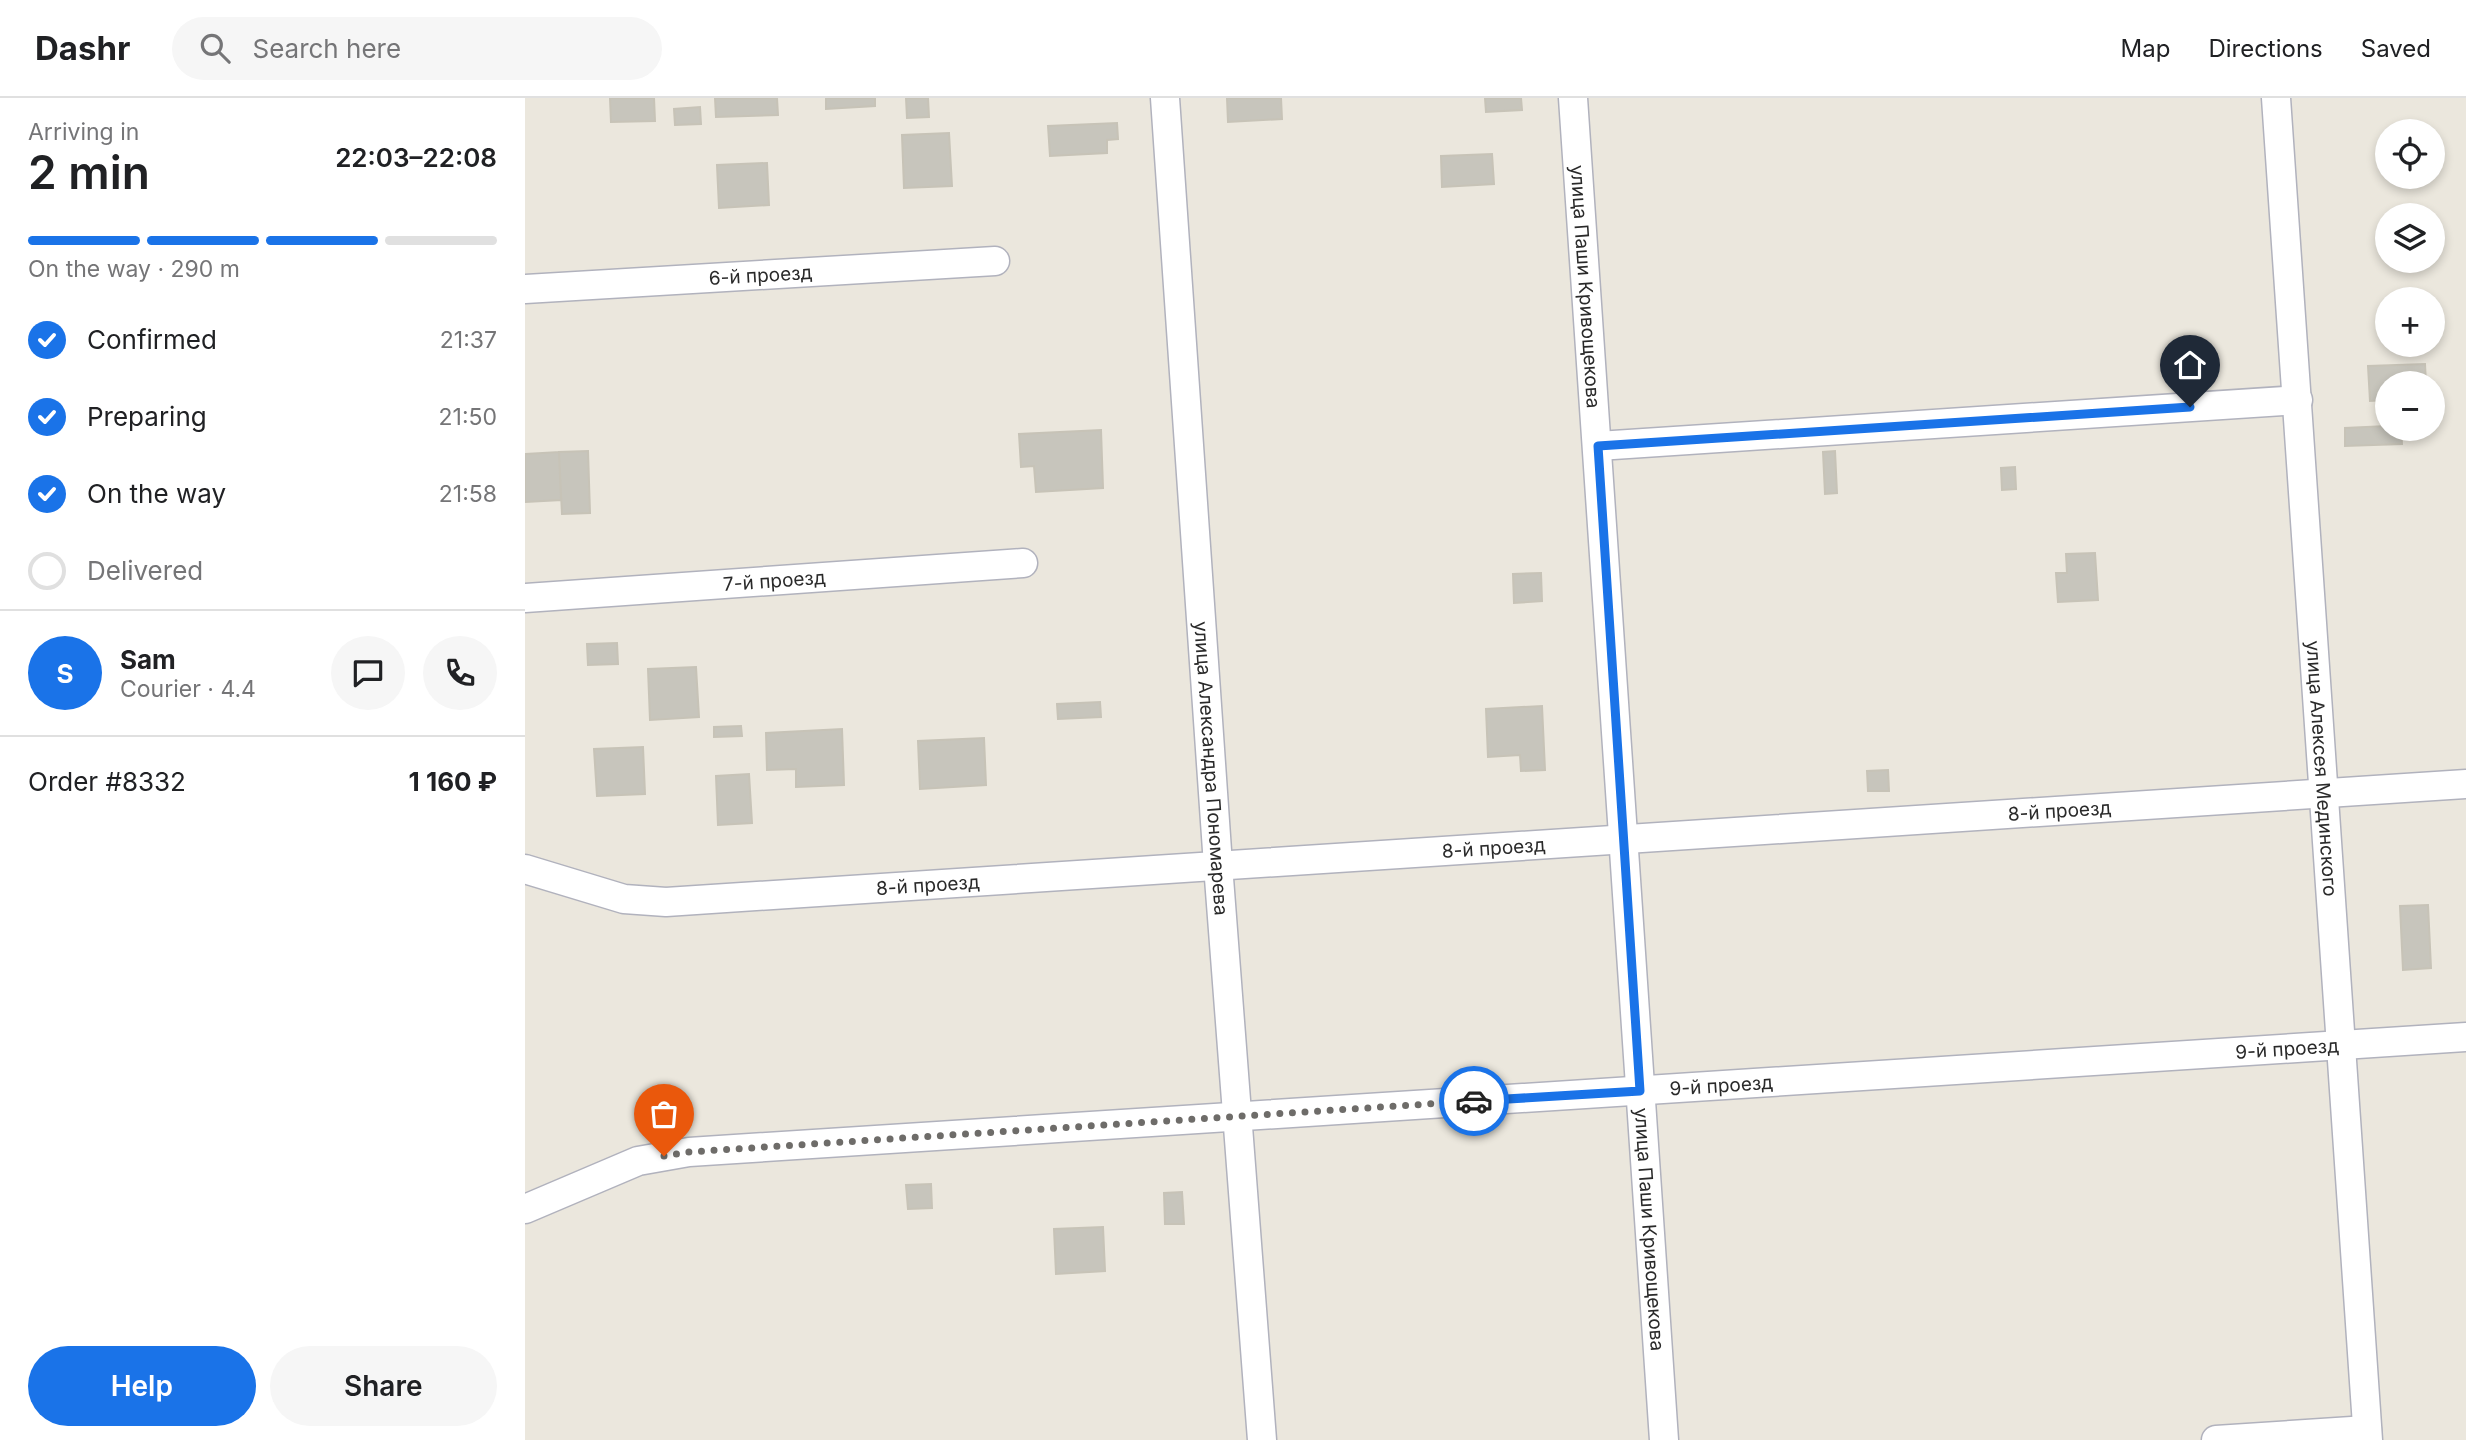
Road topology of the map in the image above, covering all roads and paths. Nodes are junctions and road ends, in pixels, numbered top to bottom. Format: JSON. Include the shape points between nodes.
{"nodes":[{"id":1,"x":1165,"y":98,"type":"edge"},
{"id":2,"x":1573,"y":98,"type":"edge"},
{"id":3,"x":2276,"y":98,"type":"edge"},
{"id":4,"x":995,"y":261,"type":"dead end"},
{"id":5,"x":525,"y":289,"type":"edge"},
{"id":6,"x":2298,"y":400,"type":"junction"},
{"id":7,"x":1598,"y":446,"type":"junction"},
{"id":8,"x":1023,"y":563,"type":"dead end"},
{"id":9,"x":525,"y":598,"type":"edge"},
{"id":10,"x":2466,"y":784,"type":"edge"},
{"id":11,"x":2324,"y":793,"type":"junction"},
{"id":12,"x":1624,"y":839,"type":"junction"},
{"id":13,"x":1218,"y":865,"type":"junction"},
{"id":14,"x":525,"y":869,"type":"edge"},
{"id":15,"x":2466,"y":1037,"type":"edge"},
{"id":16,"x":2340,"y":1046,"type":"junction"},
{"id":17,"x":1640,"y":1091,"type":"junction"},
{"id":18,"x":1237,"y":1116,"type":"junction"},
{"id":19,"x":525,"y":1209,"type":"edge"},
{"id":20,"x":2367,"y":1435,"type":"edge"},
{"id":21,"x":1262,"y":1440,"type":"edge"},
{"id":22,"x":1664,"y":1440,"type":"edge"},
{"id":23,"x":2216,"y":1440,"type":"edge"}],
"edges":[{"from":1,"to":13,"type":"street","name":"улица Александра Пономарева"},
{"from":2,"to":7,"type":"street","name":"улица Паши Кривощекова"},
{"from":3,"to":6,"type":"street","name":"улица Алексея Мединского"},
{"from":4,"to":5,"type":"street","name":"6-й проезд"},
{"from":6,"to":7,"type":"street"},
{"from":6,"to":11,"type":"street","name":"улица Алексея Мединского"},
{"from":7,"to":12,"type":"street","name":"улица Паши Кривощекова"},
{"from":8,"to":9,"type":"street","name":"7-й проезд"},
{"from":10,"to":11,"type":"street","name":"8-й проезд"},
{"from":11,"to":12,"type":"street","name":"8-й проезд"},
{"from":11,"to":16,"type":"street","name":"улица Алексея Мединского"},
{"from":12,"to":13,"type":"street","name":"8-й проезд"},
{"from":12,"to":17,"type":"street","name":"улица Паши Кривощекова"},
{"from":13,"to":14,"type":"street","name":"8-й проезд","via":[[666,902],[624,899]]},
{"from":13,"to":18,"type":"street","name":"улица Александра Пономарева"},
{"from":15,"to":16,"type":"street","name":"9-й проезд"},
{"from":16,"to":17,"type":"street","name":"9-й проезд"},
{"from":16,"to":20,"type":"street","name":"улица Алексея Мединского"},
{"from":17,"to":18,"type":"street","name":"9-й проезд"},
{"from":17,"to":22,"type":"street","name":"улица Паши Кривощекова"},
{"from":18,"to":19,"type":"street","name":"9-й проезд","via":[[689,1152],[638,1161]]},
{"from":18,"to":21,"type":"street","name":"улица Александра Пономарева"},
{"from":20,"to":23,"type":"street"}]}
